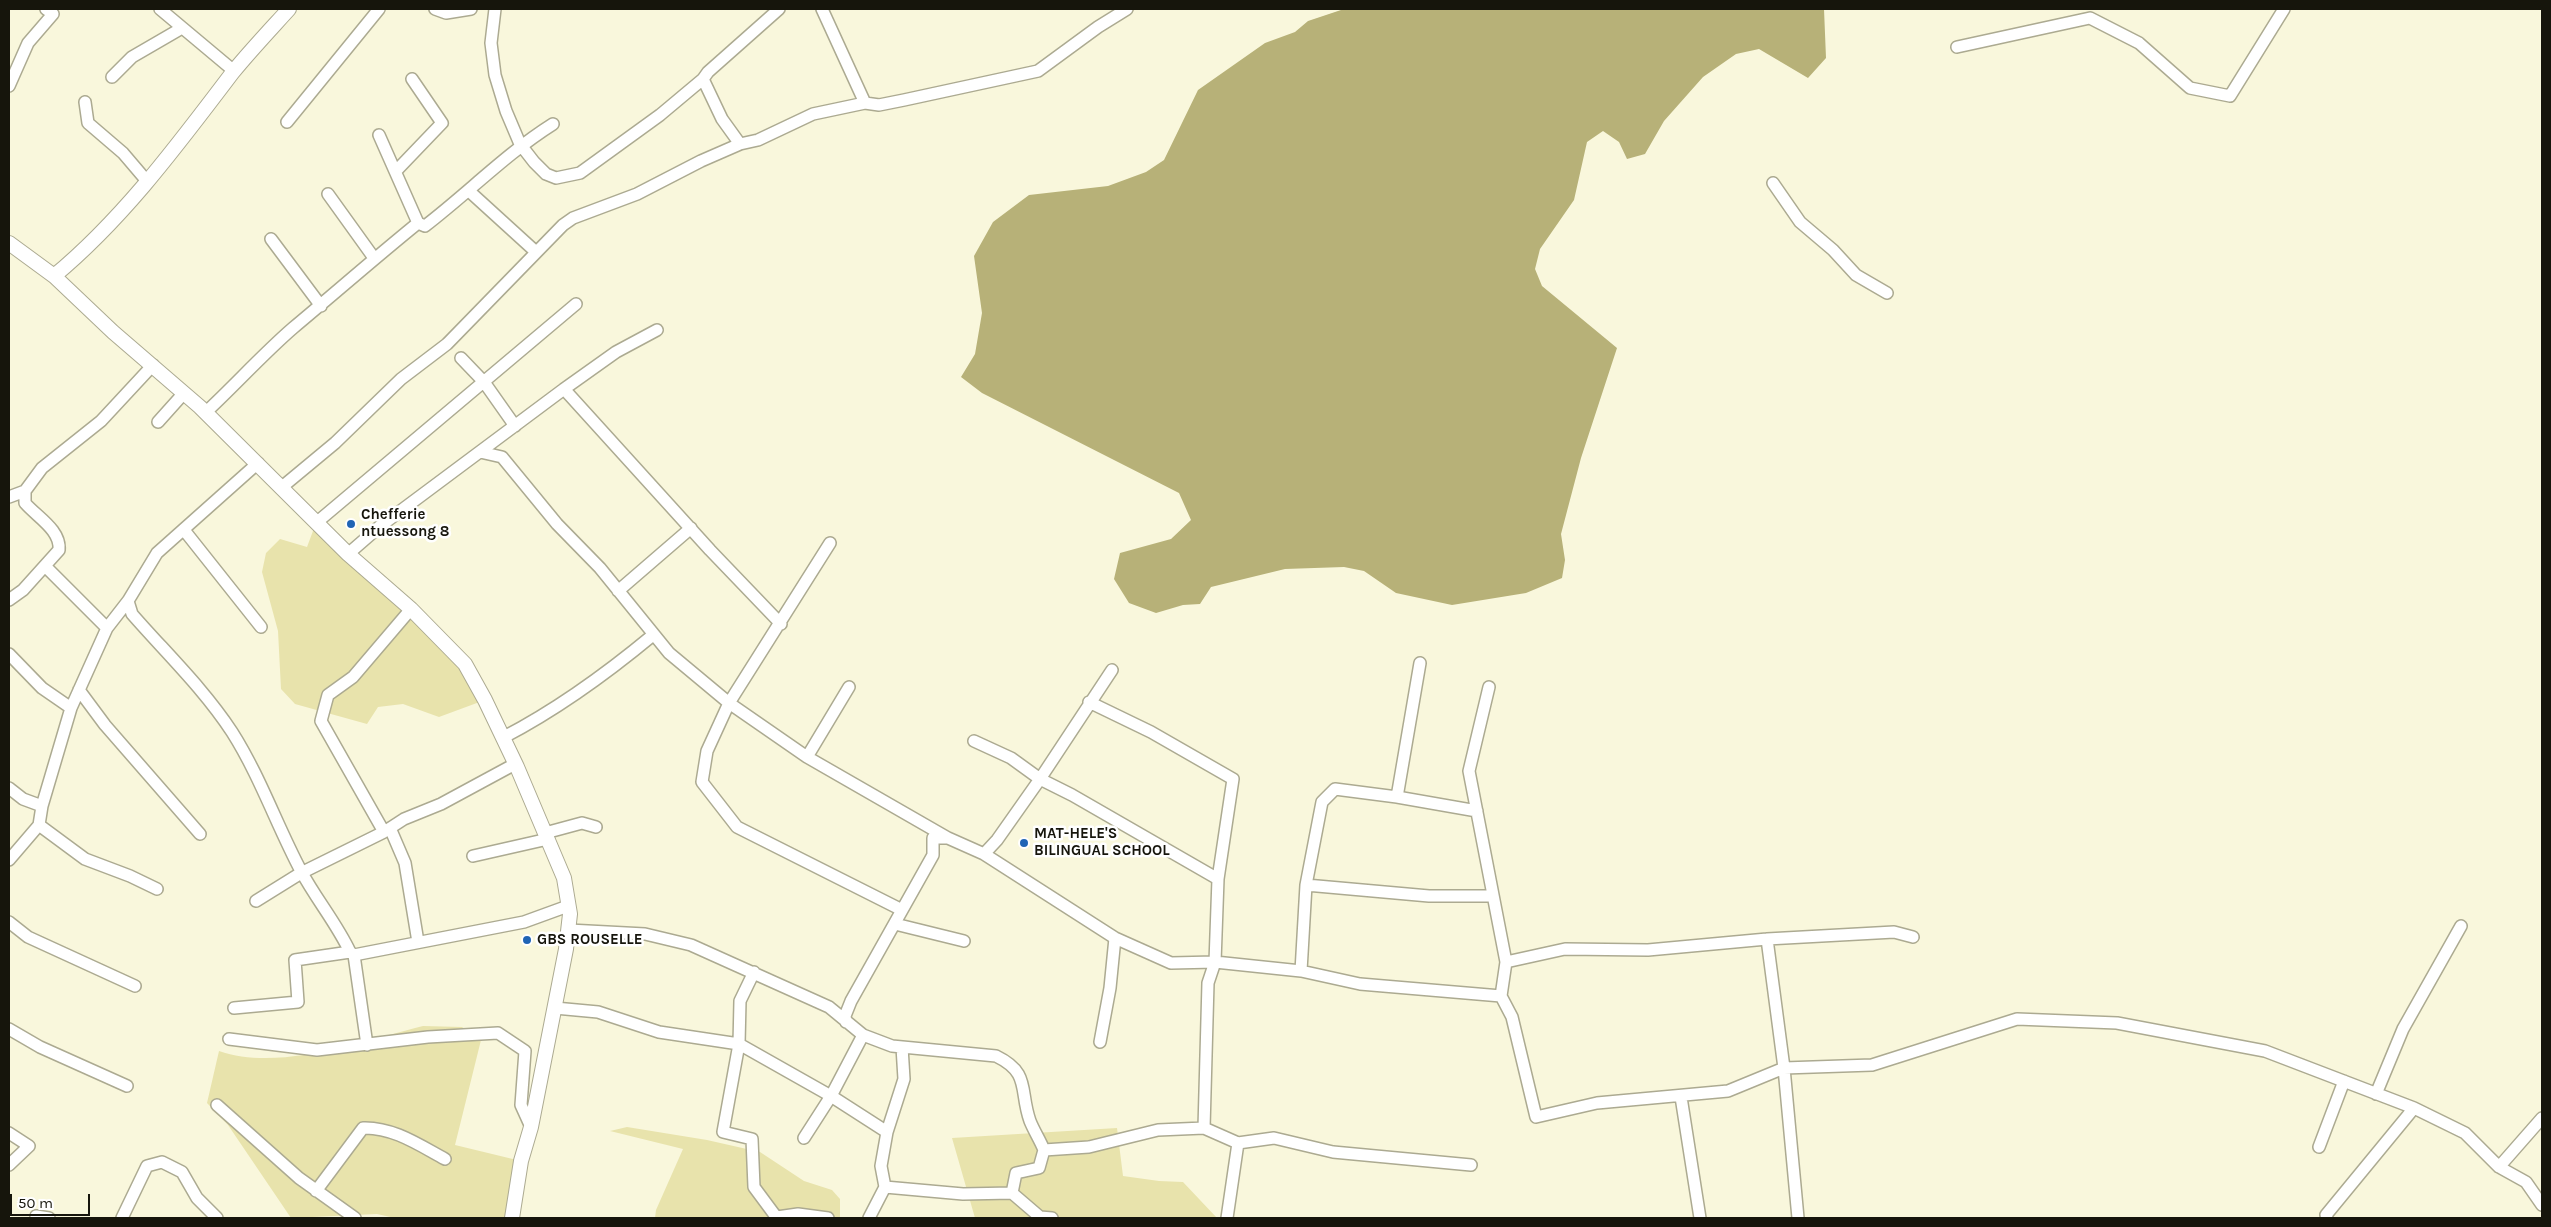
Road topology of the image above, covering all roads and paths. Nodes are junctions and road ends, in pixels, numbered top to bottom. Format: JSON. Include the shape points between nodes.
{"nodes":[{"id":1,"x":46,"y":9,"type":"edge"},
{"id":2,"x":160,"y":9,"type":"edge"},
{"id":3,"x":178,"y":9,"type":"edge"},
{"id":4,"x":289,"y":9,"type":"edge"},
{"id":5,"x":379,"y":9,"type":"edge"},
{"id":6,"x":434,"y":9,"type":"edge"},
{"id":7,"x":471,"y":9,"type":"edge"},
{"id":8,"x":495,"y":9,"type":"edge"},
{"id":9,"x":779,"y":9,"type":"edge"},
{"id":10,"x":822,"y":9,"type":"edge"},
{"id":11,"x":1127,"y":9,"type":"edge"},
{"id":12,"x":2284,"y":9,"type":"edge"},
{"id":13,"x":172,"y":19,"type":"junction"},
{"id":14,"x":182,"y":28,"type":"junction"},
{"id":15,"x":1957,"y":47,"type":"dead end"},
{"id":16,"x":234,"y":71,"type":"junction"},
{"id":17,"x":112,"y":77,"type":"dead end"},
{"id":18,"x":412,"y":79,"type":"dead end"},
{"id":19,"x":704,"y":79,"type":"junction"},
{"id":20,"x":9,"y":86,"type":"edge"},
{"id":21,"x":85,"y":102,"type":"dead end"},
{"id":22,"x":865,"y":103,"type":"junction"},
{"id":23,"x":287,"y":122,"type":"dead end"},
{"id":24,"x":553,"y":124,"type":"dead end"},
{"id":25,"x":379,"y":135,"type":"dead end"},
{"id":26,"x":520,"y":144,"type":"junction"},
{"id":27,"x":740,"y":144,"type":"junction"},
{"id":28,"x":396,"y":171,"type":"junction"},
{"id":29,"x":146,"y":180,"type":"junction"},
{"id":30,"x":1773,"y":183,"type":"dead end"},
{"id":31,"x":469,"y":191,"type":"junction"},
{"id":32,"x":328,"y":194,"type":"dead end"},
{"id":33,"x":418,"y":223,"type":"junction"},
{"id":34,"x":271,"y":239,"type":"dead end"},
{"id":35,"x":9,"y":243,"type":"edge"},
{"id":36,"x":536,"y":252,"type":"junction"},
{"id":37,"x":374,"y":258,"type":"junction"},
{"id":38,"x":54,"y":276,"type":"junction"},
{"id":39,"x":1886,"y":293,"type":"dead end"},
{"id":40,"x":576,"y":304,"type":"dead end"},
{"id":41,"x":321,"y":306,"type":"junction"},
{"id":42,"x":657,"y":330,"type":"dead end"},
{"id":43,"x":461,"y":358,"type":"dead end"},
{"id":44,"x":153,"y":365,"type":"junction"},
{"id":45,"x":484,"y":382,"type":"junction"},
{"id":46,"x":564,"y":389,"type":"junction"},
{"id":47,"x":184,"y":393,"type":"junction"},
{"id":48,"x":206,"y":412,"type":"junction"},
{"id":49,"x":158,"y":422,"type":"dead end"},
{"id":50,"x":515,"y":426,"type":"junction"},
{"id":51,"x":480,"y":452,"type":"junction"},
{"id":52,"x":258,"y":463,"type":"junction"},
{"id":53,"x":282,"y":487,"type":"junction"},
{"id":54,"x":25,"y":491,"type":"junction"},
{"id":55,"x":9,"y":497,"type":"edge"},
{"id":56,"x":316,"y":523,"type":"junction"},
{"id":57,"x":691,"y":528,"type":"junction"},
{"id":58,"x":184,"y":530,"type":"junction"},
{"id":59,"x":830,"y":543,"type":"dead end"},
{"id":60,"x":348,"y":554,"type":"junction"},
{"id":61,"x":46,"y":567,"type":"junction"},
{"id":62,"x":618,"y":591,"type":"junction"},
{"id":63,"x":10,"y":595,"type":"edge"},
{"id":64,"x":128,"y":601,"type":"junction"},
{"id":65,"x":411,"y":608,"type":"junction"},
{"id":66,"x":781,"y":624,"type":"junction"},
{"id":67,"x":107,"y":628,"type":"junction"},
{"id":68,"x":261,"y":628,"type":"dead end"},
{"id":69,"x":653,"y":635,"type":"junction"},
{"id":70,"x":9,"y":654,"type":"edge"},
{"id":71,"x":1420,"y":663,"type":"dead end"},
{"id":72,"x":1112,"y":670,"type":"dead end"},
{"id":73,"x":849,"y":686,"type":"dead end"},
{"id":74,"x":1489,"y":687,"type":"dead end"},
{"id":75,"x":79,"y":690,"type":"junction"},
{"id":76,"x":1089,"y":702,"type":"junction"},
{"id":77,"x":729,"y":703,"type":"junction"},
{"id":78,"x":71,"y":708,"type":"junction"},
{"id":79,"x":504,"y":737,"type":"junction"},
{"id":80,"x":974,"y":741,"type":"dead end"},
{"id":81,"x":807,"y":757,"type":"junction"},
{"id":82,"x":515,"y":764,"type":"junction"},
{"id":83,"x":1040,"y":780,"type":"junction"},
{"id":84,"x":9,"y":788,"type":"edge"},
{"id":85,"x":1397,"y":797,"type":"junction"},
{"id":86,"x":42,"y":806,"type":"junction"},
{"id":87,"x":1477,"y":811,"type":"junction"},
{"id":88,"x":39,"y":825,"type":"junction"},
{"id":89,"x":596,"y":826,"type":"dead end"},
{"id":90,"x":387,"y":830,"type":"junction"},
{"id":91,"x":200,"y":834,"type":"dead end"},
{"id":92,"x":546,"y":836,"type":"junction"},
{"id":93,"x":948,"y":838,"type":"junction"},
{"id":94,"x":984,"y":854,"type":"junction"},
{"id":95,"x":473,"y":856,"type":"dead end"},
{"id":96,"x":9,"y":860,"type":"edge"},
{"id":97,"x":301,"y":872,"type":"junction"},
{"id":98,"x":1218,"y":878,"type":"junction"},
{"id":99,"x":1306,"y":885,"type":"junction"},
{"id":100,"x":157,"y":889,"type":"dead end"},
{"id":101,"x":1492,"y":896,"type":"junction"},
{"id":102,"x":256,"y":901,"type":"dead end"},
{"id":103,"x":568,"y":906,"type":"junction"},
{"id":104,"x":902,"y":910,"type":"junction"},
{"id":105,"x":9,"y":922,"type":"edge"},
{"id":106,"x":895,"y":924,"type":"junction"},
{"id":107,"x":2461,"y":926,"type":"dead end"},
{"id":108,"x":569,"y":930,"type":"junction"},
{"id":109,"x":1913,"y":937,"type":"dead end"},
{"id":110,"x":1115,"y":938,"type":"junction"},
{"id":111,"x":1767,"y":939,"type":"junction"},
{"id":112,"x":964,"y":941,"type":"dead end"},
{"id":113,"x":418,"y":942,"type":"junction"},
{"id":114,"x":352,"y":954,"type":"junction"},
{"id":115,"x":1215,"y":962,"type":"junction"},
{"id":116,"x":1506,"y":962,"type":"junction"},
{"id":117,"x":1301,"y":971,"type":"junction"},
{"id":118,"x":754,"y":972,"type":"junction"},
{"id":119,"x":136,"y":986,"type":"dead end"},
{"id":120,"x":1501,"y":996,"type":"junction"},
{"id":121,"x":851,"y":1001,"type":"junction"},
{"id":122,"x":829,"y":1007,"type":"junction"},
{"id":123,"x":234,"y":1008,"type":"dead end"},
{"id":124,"x":555,"y":1008,"type":"junction"},
{"id":125,"x":846,"y":1022,"type":"junction"},
{"id":126,"x":9,"y":1029,"type":"edge"},
{"id":127,"x":863,"y":1035,"type":"junction"},
{"id":128,"x":229,"y":1039,"type":"dead end"},
{"id":129,"x":1100,"y":1042,"type":"dead end"},
{"id":130,"x":739,"y":1044,"type":"junction"},
{"id":131,"x":367,"y":1045,"type":"junction"},
{"id":132,"x":902,"y":1047,"type":"junction"},
{"id":133,"x":1784,"y":1068,"type":"junction"},
{"id":134,"x":2344,"y":1081,"type":"junction"},
{"id":135,"x":127,"y":1086,"type":"dead end"},
{"id":136,"x":2376,"y":1094,"type":"junction"},
{"id":137,"x":831,"y":1096,"type":"junction"},
{"id":138,"x":1681,"y":1097,"type":"junction"},
{"id":139,"x":217,"y":1105,"type":"dead end"},
{"id":140,"x":2414,"y":1108,"type":"junction"},
{"id":141,"x":2542,"y":1118,"type":"edge"},
{"id":142,"x":531,"y":1127,"type":"junction"},
{"id":143,"x":1204,"y":1128,"type":"junction"},
{"id":144,"x":887,"y":1132,"type":"junction"},
{"id":145,"x":9,"y":1134,"type":"edge"},
{"id":146,"x":804,"y":1138,"type":"dead end"},
{"id":147,"x":1238,"y":1143,"type":"junction"},
{"id":148,"x":2319,"y":1148,"type":"dead end"},
{"id":149,"x":1044,"y":1150,"type":"junction"},
{"id":150,"x":445,"y":1159,"type":"dead end"},
{"id":151,"x":9,"y":1164,"type":"edge"},
{"id":152,"x":1471,"y":1165,"type":"dead end"},
{"id":153,"x":2499,"y":1167,"type":"junction"},
{"id":154,"x":885,"y":1187,"type":"junction"},
{"id":155,"x":316,"y":1191,"type":"junction"},
{"id":156,"x":1012,"y":1194,"type":"junction"},
{"id":157,"x":2542,"y":1205,"type":"edge"},
{"id":158,"x":36,"y":1216,"type":"dead end"},
{"id":159,"x":49,"y":1218,"type":"edge"},
{"id":160,"x":122,"y":1218,"type":"edge"},
{"id":161,"x":217,"y":1218,"type":"edge"},
{"id":162,"x":355,"y":1218,"type":"edge"},
{"id":163,"x":513,"y":1218,"type":"edge"},
{"id":164,"x":777,"y":1218,"type":"edge"},
{"id":165,"x":828,"y":1218,"type":"edge"},
{"id":166,"x":869,"y":1218,"type":"edge"},
{"id":167,"x":1044,"y":1218,"type":"edge"},
{"id":168,"x":1227,"y":1218,"type":"edge"},
{"id":169,"x":1700,"y":1218,"type":"edge"},
{"id":170,"x":1798,"y":1218,"type":"edge"},
{"id":171,"x":2327,"y":1218,"type":"edge"}],
"edges":[{"from":1,"to":20,"type":"street","via":[[53,14],[28,43]]},
{"from":2,"to":13,"type":"street"},
{"from":3,"to":13,"type":"street"},
{"from":4,"to":16,"type":"street"},
{"from":5,"to":23,"type":"street"},
{"from":6,"to":7,"type":"street","via":[[446,13]]},
{"from":8,"to":26,"type":"street","via":[[492,43],[495,75]]},
{"from":9,"to":19,"type":"street"},
{"from":10,"to":22,"type":"street"},
{"from":11,"to":22,"type":"street","via":[[1038,71],[879,105]]},
{"from":12,"to":15,"type":"street","via":[[2230,96],[2190,88],[2139,43],[2090,18]]},
{"from":13,"to":14,"type":"street"},
{"from":14,"to":16,"type":"street"},
{"from":14,"to":17,"type":"street","via":[[132,57]]},
{"from":16,"to":29,"type":"street","via":[[209,106]]},
{"from":18,"to":28,"type":"street","via":[[442,123]]},
{"from":19,"to":26,"type":"street","via":[[625,143],[580,173],[556,178],[546,174]]},
{"from":19,"to":27,"type":"street","via":[[722,119]]},
{"from":21,"to":29,"type":"street","via":[[88,123],[123,153]]},
{"from":22,"to":27,"type":"street","via":[[814,114],[758,140]]},
{"from":24,"to":26,"type":"street"},
{"from":25,"to":28,"type":"street"},
{"from":26,"to":31,"type":"street"},
{"from":27,"to":36,"type":"street","via":[[637,194],[573,218]]},
{"from":28,"to":33,"type":"street"},
{"from":29,"to":38,"type":"street","via":[[97,236]]},
{"from":30,"to":39,"type":"street","via":[[1800,222],[1856,274]]},
{"from":31,"to":33,"type":"street","via":[[424,226]]},
{"from":31,"to":36,"type":"street"},
{"from":32,"to":37,"type":"street"},
{"from":33,"to":37,"type":"street"},
{"from":34,"to":41,"type":"street"},
{"from":35,"to":38,"type":"street"},
{"from":36,"to":53,"type":"street","via":[[447,344],[401,379],[335,443]]},
{"from":37,"to":41,"type":"street"},
{"from":38,"to":44,"type":"street"},
{"from":40,"to":45,"type":"street"},
{"from":41,"to":48,"type":"street"},
{"from":42,"to":46,"type":"street","via":[[616,352]]},
{"from":43,"to":45,"type":"street"},
{"from":44,"to":47,"type":"street"},
{"from":44,"to":54,"type":"street","via":[[101,421],[42,468]]},
{"from":45,"to":50,"type":"street"},
{"from":45,"to":56,"type":"street"},
{"from":46,"to":50,"type":"street"},
{"from":46,"to":57,"type":"street"},
{"from":47,"to":48,"type":"street"},
{"from":47,"to":49,"type":"street"},
{"from":48,"to":52,"type":"street"},
{"from":50,"to":51,"type":"street"},
{"from":51,"to":60,"type":"street"},
{"from":51,"to":62,"type":"street","via":[[502,457]]},
{"from":52,"to":53,"type":"street"},
{"from":52,"to":58,"type":"street"},
{"from":53,"to":56,"type":"street"},
{"from":54,"to":55,"type":"street"},
{"from":54,"to":61,"type":"street","via":[[25,502],[57,534],[60,542]]},
{"from":56,"to":60,"type":"street"},
{"from":57,"to":62,"type":"street"},
{"from":57,"to":66,"type":"street"},
{"from":58,"to":64,"type":"street","via":[[158,554]]},
{"from":58,"to":68,"type":"street"},
{"from":59,"to":66,"type":"street"},
{"from":60,"to":65,"type":"street"},
{"from":61,"to":63,"type":"street"},
{"from":61,"to":67,"type":"street"},
{"from":62,"to":69,"type":"street"},
{"from":64,"to":67,"type":"street"},
{"from":64,"to":97,"type":"street","via":[[132,614],[199,686],[231,731],[251,764]]},
{"from":65,"to":79,"type":"street","via":[[465,664]]},
{"from":65,"to":90,"type":"street","via":[[353,677],[328,695],[321,721]]},
{"from":66,"to":77,"type":"street"},
{"from":67,"to":75,"type":"street"},
{"from":69,"to":77,"type":"street","via":[[669,653]]},
{"from":69,"to":79,"type":"street","via":[[606,674]]},
{"from":70,"to":78,"type":"street","via":[[42,688]]},
{"from":71,"to":85,"type":"street"},
{"from":72,"to":76,"type":"street"},
{"from":73,"to":81,"type":"street"},
{"from":74,"to":87,"type":"street","via":[[1469,770]]},
{"from":75,"to":78,"type":"street"},
{"from":75,"to":91,"type":"street","via":[[105,725]]},
{"from":76,"to":83,"type":"street"},
{"from":76,"to":98,"type":"street","via":[[1151,732],[1233,779]]},
{"from":77,"to":81,"type":"street"},
{"from":77,"to":104,"type":"street","via":[[707,752],[702,782],[737,827]]},
{"from":78,"to":86,"type":"street"},
{"from":79,"to":82,"type":"street"},
{"from":80,"to":83,"type":"street","via":[[1011,758]]},
{"from":81,"to":93,"type":"street"},
{"from":82,"to":90,"type":"street"},
{"from":82,"to":92,"type":"street"},
{"from":83,"to":94,"type":"street"},
{"from":83,"to":98,"type":"street"},
{"from":84,"to":86,"type":"street","via":[[23,799]]},
{"from":85,"to":87,"type":"street"},
{"from":85,"to":99,"type":"street","via":[[1335,789],[1322,802]]},
{"from":86,"to":88,"type":"street"},
{"from":87,"to":101,"type":"street"},
{"from":88,"to":96,"type":"street"},
{"from":88,"to":100,"type":"street","via":[[85,859]]},
{"from":89,"to":92,"type":"street","via":[[582,823]]},
{"from":90,"to":97,"type":"street"},
{"from":90,"to":113,"type":"street","via":[[405,863]]},
{"from":92,"to":95,"type":"street"},
{"from":92,"to":103,"type":"street","via":[[564,878]]},
{"from":93,"to":94,"type":"street"},
{"from":93,"to":104,"type":"street","via":[[933,838],[933,855]]},
{"from":94,"to":110,"type":"street"},
{"from":97,"to":102,"type":"street"},
{"from":97,"to":114,"type":"street"},
{"from":98,"to":115,"type":"street"},
{"from":99,"to":101,"type":"street","via":[[1429,896]]},
{"from":99,"to":117,"type":"street"},
{"from":101,"to":116,"type":"street"},
{"from":103,"to":108,"type":"street"},
{"from":103,"to":113,"type":"street","via":[[524,922]]},
{"from":104,"to":106,"type":"street"},
{"from":105,"to":119,"type":"street","via":[[28,937]]},
{"from":106,"to":112,"type":"street"},
{"from":106,"to":121,"type":"street"},
{"from":107,"to":136,"type":"street","via":[[2403,1028]]},
{"from":108,"to":118,"type":"street","via":[[645,934],[691,945]]},
{"from":108,"to":124,"type":"street"},
{"from":109,"to":111,"type":"street","via":[[1894,932]]},
{"from":110,"to":115,"type":"street","via":[[1171,963]]},
{"from":110,"to":129,"type":"street"},
{"from":111,"to":116,"type":"street","via":[[1648,950],[1565,949]]},
{"from":111,"to":133,"type":"street"},
{"from":113,"to":114,"type":"street"},
{"from":114,"to":123,"type":"street","via":[[295,960],[298,1002]]},
{"from":114,"to":131,"type":"street"},
{"from":115,"to":117,"type":"street"},
{"from":115,"to":143,"type":"street","via":[[1208,983]]},
{"from":116,"to":120,"type":"street"},
{"from":117,"to":120,"type":"street","via":[[1360,984]]},
{"from":118,"to":122,"type":"street"},
{"from":118,"to":130,"type":"street","via":[[740,1001]]},
{"from":120,"to":138,"type":"street","via":[[1512,1016],[1536,1116],[1597,1103]]},
{"from":121,"to":122,"type":"street"},
{"from":121,"to":125,"type":"street"},
{"from":122,"to":125,"type":"street"},
{"from":124,"to":130,"type":"street","via":[[598,1012],[659,1032]]},
{"from":124,"to":142,"type":"street"},
{"from":125,"to":127,"type":"street"},
{"from":126,"to":135,"type":"street","via":[[40,1047]]},
{"from":127,"to":132,"type":"street"},
{"from":127,"to":137,"type":"street"},
{"from":128,"to":131,"type":"street","via":[[317,1050]]},
{"from":130,"to":137,"type":"street"},
{"from":130,"to":164,"type":"street","via":[[723,1132],[752,1139],[754,1187]]},
{"from":131,"to":142,"type":"street","via":[[498,1033],[526,1051],[521,1105]]},
{"from":132,"to":144,"type":"street","via":[[904,1079]]},
{"from":132,"to":149,"type":"street","via":[[996,1056],[1010,1063],[1020,1073],[1030,1121]]},
{"from":133,"to":134,"type":"street","via":[[1872,1065],[2017,1019],[2117,1023],[2265,1051]]},
{"from":133,"to":138,"type":"street","via":[[1728,1091]]},
{"from":133,"to":170,"type":"street"},
{"from":134,"to":136,"type":"street"},
{"from":134,"to":148,"type":"street"},
{"from":136,"to":140,"type":"street"},
{"from":137,"to":144,"type":"street"},
{"from":137,"to":146,"type":"street"},
{"from":138,"to":169,"type":"street"},
{"from":139,"to":155,"type":"street"},
{"from":140,"to":153,"type":"street","via":[[2465,1134]]},
{"from":140,"to":171,"type":"street","via":[[2326,1215]]},
{"from":141,"to":153,"type":"street"},
{"from":142,"to":163,"type":"street","via":[[521,1161]]},
{"from":143,"to":147,"type":"street"},
{"from":143,"to":149,"type":"street","via":[[1158,1130],[1090,1147]]},
{"from":144,"to":154,"type":"street","via":[[881,1166]]},
{"from":145,"to":151,"type":"street","via":[[29,1146]]},
{"from":147,"to":152,"type":"street","via":[[1274,1138],[1332,1152]]},
{"from":147,"to":168,"type":"street"},
{"from":149,"to":156,"type":"street","via":[[1039,1168],[1016,1173]]},
{"from":150,"to":155,"type":"street","via":[[388,1131],[363,1128]]},
{"from":153,"to":157,"type":"street","via":[[2526,1182]]},
{"from":154,"to":156,"type":"street"},
{"from":154,"to":166,"type":"street"},
{"from":155,"to":162,"type":"street"},
{"from":156,"to":167,"type":"street"},
{"from":158,"to":159,"type":"street"},
{"from":160,"to":161,"type":"street","via":[[146,1166],[162,1162],[182,1172],[197,1198]]},
{"from":164,"to":165,"type":"street","via":[[798,1214]]}]}
